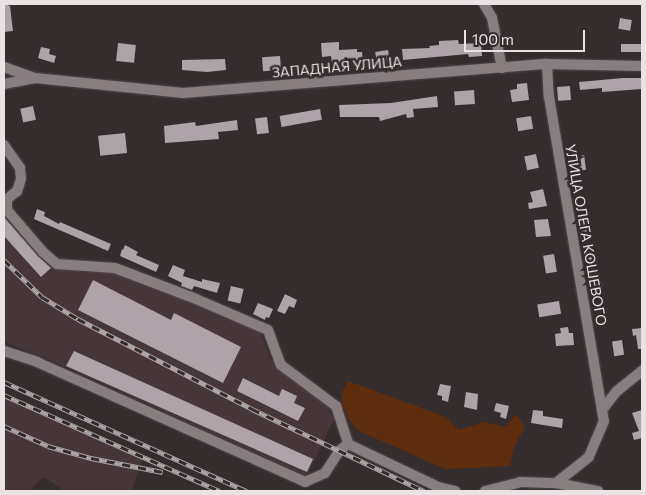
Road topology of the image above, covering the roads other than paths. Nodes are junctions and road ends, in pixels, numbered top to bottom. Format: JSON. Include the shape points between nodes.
{"nodes":[{"id":1,"x":484,"y":4,"type":"edge"},
{"id":2,"x":547,"y":64,"type":"junction"},
{"id":3,"x":642,"y":66,"type":"edge"},
{"id":4,"x":4,"y":67,"type":"edge"},
{"id":5,"x":502,"y":68,"type":"junction"},
{"id":6,"x":35,"y":78,"type":"junction"},
{"id":7,"x":4,"y":84,"type":"edge"},
{"id":8,"x":4,"y":145,"type":"edge"},
{"id":9,"x":4,"y":351,"type":"edge"},
{"id":10,"x":642,"y":370,"type":"edge"},
{"id":11,"x":602,"y":410,"type":"junction"},
{"id":12,"x":348,"y":444,"type":"junction"},
{"id":13,"x":556,"y":483,"type":"junction"},
{"id":14,"x":456,"y":491,"type":"edge"},
{"id":15,"x":485,"y":491,"type":"edge"},
{"id":16,"x":598,"y":491,"type":"edge"}],
"edges":[{"from":1,"to":5,"type":"street","via":[[492,18]]},
{"from":2,"to":3,"type":"street","name":"ЗАПАДНАЯ УЛИЦА"},
{"from":2,"to":5,"type":"street","name":"ЗАПАДНАЯ УЛИЦА"},
{"from":2,"to":11,"type":"street","name":"УЛИЦА ОЛЕГА КОШЕВОГО","via":[[549,97]]},
{"from":4,"to":6,"type":"street"},
{"from":5,"to":6,"type":"street","name":"ЗАПАДНАЯ УЛИЦА","via":[[183,93]]},
{"from":6,"to":7,"type":"street"},
{"from":8,"to":12,"type":"street","via":[[20,168],[21,179],[17,191],[7,200],[7,210],[43,252],[57,264],[115,268],[268,330],[281,365],[336,406]]},
{"from":9,"to":12,"type":"street","via":[[37,362],[305,482],[325,474],[340,450]]},
{"from":10,"to":11,"type":"street","via":[[617,391]]},
{"from":11,"to":13,"type":"street","name":"УЛИЦА ОЛЕГА КОШЕВОГО","via":[[604,421],[589,457]]},
{"from":12,"to":14,"type":"street","via":[[438,487]]},
{"from":13,"to":15,"type":"street","via":[[520,482]]},
{"from":13,"to":16,"type":"street"}]}
